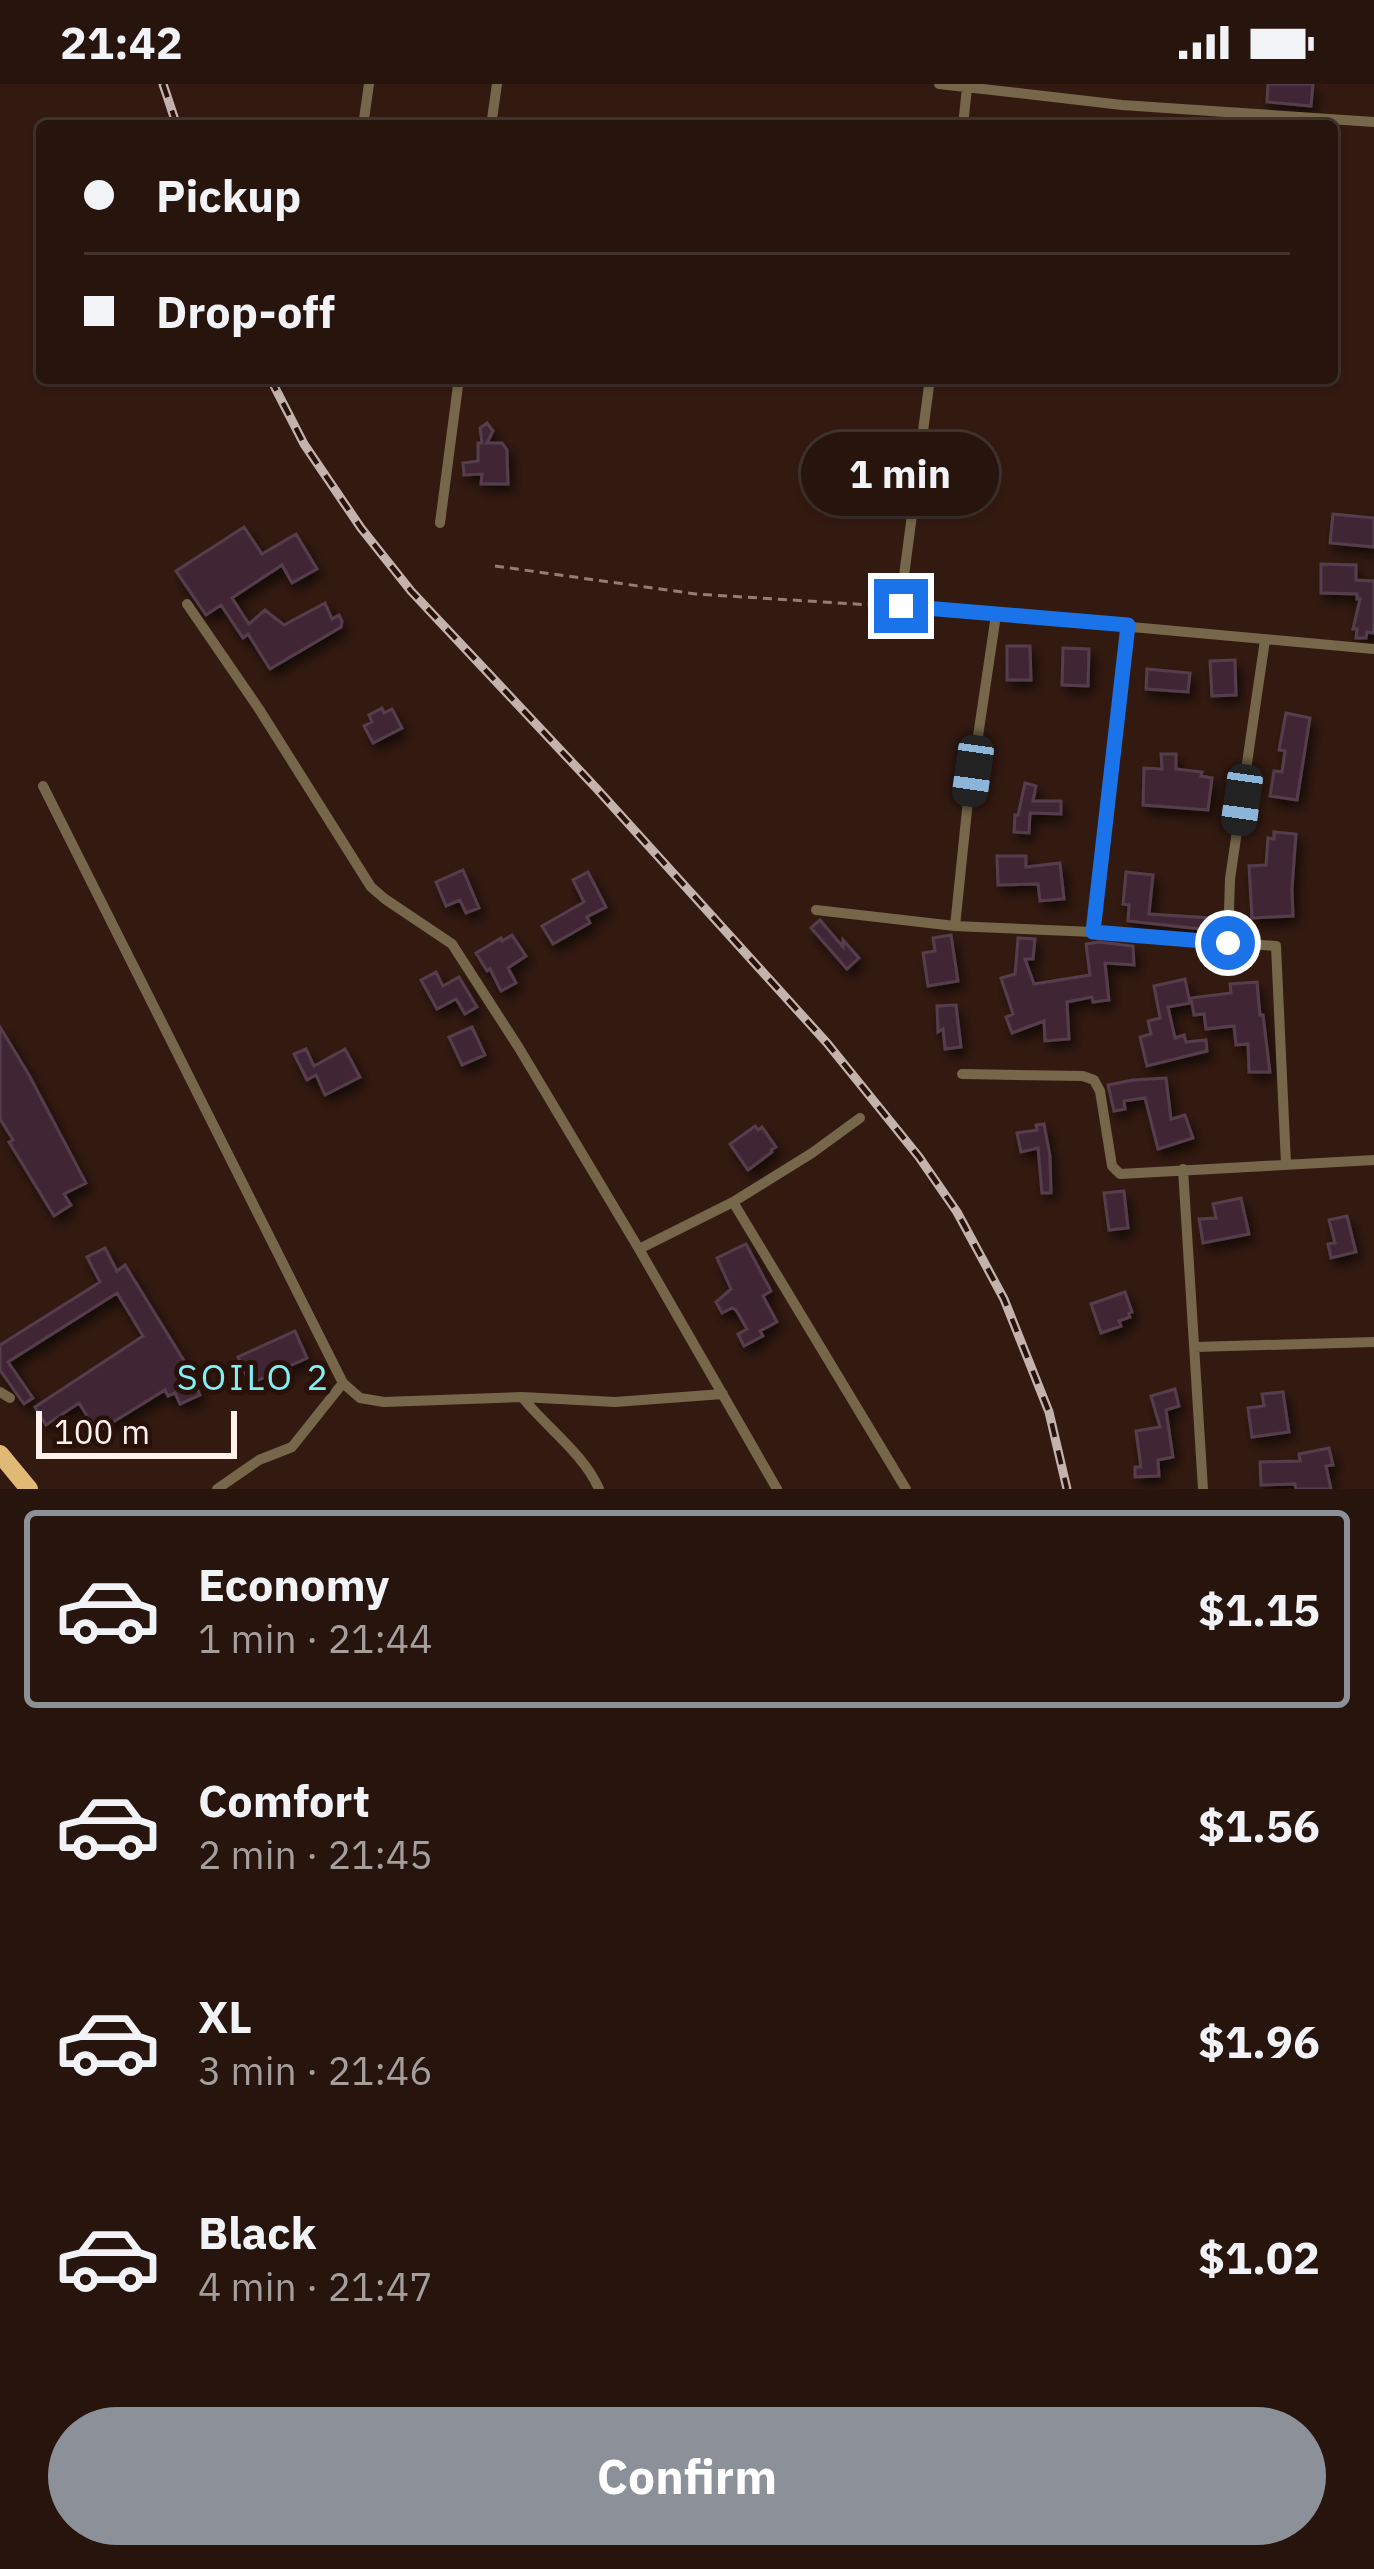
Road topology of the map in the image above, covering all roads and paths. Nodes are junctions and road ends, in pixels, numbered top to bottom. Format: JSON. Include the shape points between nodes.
{"nodes":[{"id":1,"x":369,"y":84,"type":"edge"},
{"id":2,"x":496,"y":84,"type":"edge"},
{"id":3,"x":939,"y":84,"type":"edge"},
{"id":4,"x":967,"y":86,"type":"edge"},
{"id":5,"x":364,"y":120,"type":"edge"},
{"id":6,"x":492,"y":120,"type":"edge"},
{"id":7,"x":964,"y":120,"type":"edge"},
{"id":8,"x":1374,"y":122,"type":"edge"},
{"id":9,"x":458,"y":384,"type":"edge"},
{"id":10,"x":929,"y":384,"type":"edge"},
{"id":11,"x":440,"y":524,"type":"dead end"},
{"id":12,"x":495,"y":566,"type":"dead end"},
{"id":13,"x":187,"y":604,"type":"dead end"},
{"id":14,"x":901,"y":606,"type":"junction"},
{"id":15,"x":996,"y":615,"type":"junction"},
{"id":16,"x":1128,"y":625,"type":"junction"},
{"id":17,"x":1265,"y":640,"type":"junction"},
{"id":18,"x":1374,"y":649,"type":"edge"},
{"id":19,"x":44,"y":786,"type":"dead end"},
{"id":20,"x":816,"y":910,"type":"dead end"},
{"id":21,"x":955,"y":926,"type":"junction"},
{"id":22,"x":1093,"y":932,"type":"junction"},
{"id":23,"x":1228,"y":943,"type":"junction"},
{"id":24,"x":962,"y":1074,"type":"dead end"},
{"id":25,"x":860,"y":1118,"type":"dead end"},
{"id":26,"x":1374,"y":1160,"type":"edge"},
{"id":27,"x":1286,"y":1164,"type":"junction"},
{"id":28,"x":1183,"y":1169,"type":"junction"},
{"id":29,"x":733,"y":1202,"type":"junction"},
{"id":30,"x":639,"y":1249,"type":"junction"},
{"id":31,"x":1374,"y":1342,"type":"edge"},
{"id":32,"x":1195,"y":1347,"type":"junction"},
{"id":33,"x":343,"y":1383,"type":"junction"},
{"id":34,"x":723,"y":1394,"type":"junction"},
{"id":35,"x":522,"y":1397,"type":"junction"},
{"id":36,"x":0,"y":1454,"type":"edge"},
{"id":37,"x":29,"y":1489,"type":"edge"},
{"id":38,"x":217,"y":1489,"type":"edge"},
{"id":39,"x":598,"y":1489,"type":"edge"},
{"id":40,"x":776,"y":1489,"type":"edge"},
{"id":41,"x":906,"y":1489,"type":"edge"},
{"id":42,"x":1203,"y":1489,"type":"edge"}],
"edges":[{"from":1,"to":5,"type":"street"},
{"from":2,"to":6,"type":"street"},
{"from":3,"to":4,"type":"street"},
{"from":4,"to":7,"type":"street"},
{"from":4,"to":8,"type":"street"},
{"from":9,"to":11,"type":"street"},
{"from":10,"to":14,"type":"street"},
{"from":12,"to":14,"type":"path","via":[[696,594]]},
{"from":13,"to":30,"type":"street","via":[[371,887],[452,944]]},
{"from":14,"to":15,"type":"street"},
{"from":15,"to":16,"type":"street"},
{"from":15,"to":21,"type":"street"},
{"from":16,"to":17,"type":"street"},
{"from":16,"to":22,"type":"street"},
{"from":17,"to":18,"type":"street"},
{"from":17,"to":23,"type":"street"},
{"from":19,"to":33,"type":"street"},
{"from":20,"to":21,"type":"street"},
{"from":21,"to":22,"type":"street"},
{"from":22,"to":23,"type":"street"},
{"from":23,"to":27,"type":"street","via":[[1276,946]]},
{"from":24,"to":28,"type":"street","via":[[1094,1080],[1112,1166],[1131,1175]]},
{"from":25,"to":29,"type":"street"},
{"from":26,"to":27,"type":"street"},
{"from":27,"to":28,"type":"street"},
{"from":28,"to":32,"type":"street"},
{"from":29,"to":30,"type":"street"},
{"from":29,"to":41,"type":"street"},
{"from":30,"to":34,"type":"street"},
{"from":31,"to":32,"type":"street"},
{"from":32,"to":42,"type":"street"},
{"from":33,"to":35,"type":"street","via":[[360,1398],[384,1402]]},
{"from":33,"to":38,"type":"street","via":[[292,1447]]},
{"from":34,"to":35,"type":"street","via":[[615,1402]]},
{"from":34,"to":40,"type":"street"},
{"from":35,"to":39,"type":"street"},
{"from":36,"to":37,"type":"highway"}]}
